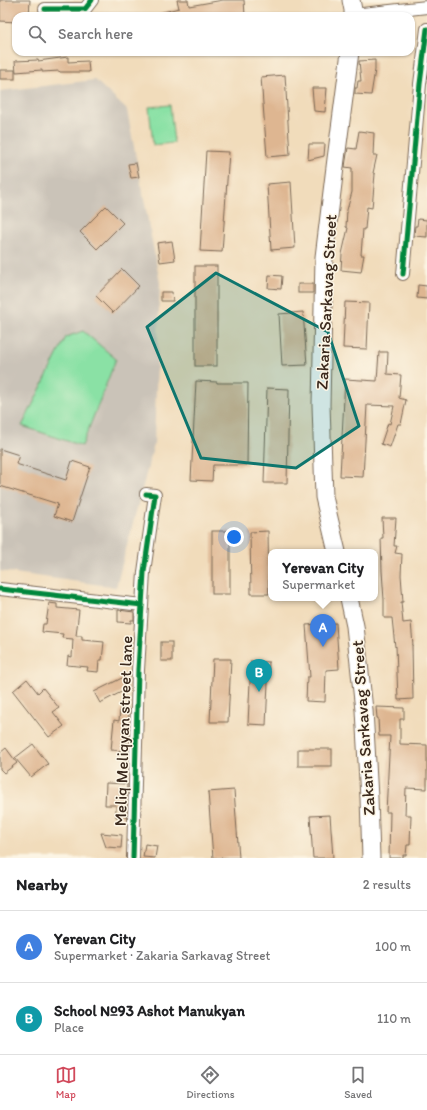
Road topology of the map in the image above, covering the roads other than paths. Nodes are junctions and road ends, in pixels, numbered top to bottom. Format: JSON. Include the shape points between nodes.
{"nodes":[{"id":1,"x":92,"y":0,"type":"edge"},
{"id":2,"x":427,"y":7,"type":"edge"},
{"id":3,"x":45,"y":9,"type":"dead end"},
{"id":4,"x":352,"y":10,"type":"edge"},
{"id":5,"x":427,"y":29,"type":"edge"},
{"id":6,"x":349,"y":56,"type":"edge"},
{"id":7,"x":403,"y":274,"type":"dead end"},
{"id":8,"x":146,"y":494,"type":"dead end"},
{"id":9,"x":336,"y":549,"type":"edge"},
{"id":10,"x":0,"y":589,"type":"edge"},
{"id":11,"x":350,"y":601,"type":"edge"},
{"id":12,"x":142,"y":605,"type":"junction"},
{"id":13,"x":132,"y":858,"type":"edge"},
{"id":14,"x":371,"y":858,"type":"edge"}],
"edges":[{"from":1,"to":3,"type":"street","via":[[85,9]]},
{"from":2,"to":4,"type":"street"},
{"from":5,"to":7,"type":"street"},
{"from":6,"to":9,"type":"main road","name":"Zakaria Sarkavag Street","via":[[324,257],[321,405],[324,497]]},
{"from":8,"to":12,"type":"street","name":"Meliq Meliqyan street lane","via":[[156,495],[144,572]]},
{"from":10,"to":12,"type":"street"},
{"from":11,"to":14,"type":"main road","name":"Zakaria Sarkavag Street","via":[[355,626],[364,710]]},
{"from":12,"to":13,"type":"street","name":"Meliq Meliqyan street lane"}]}
